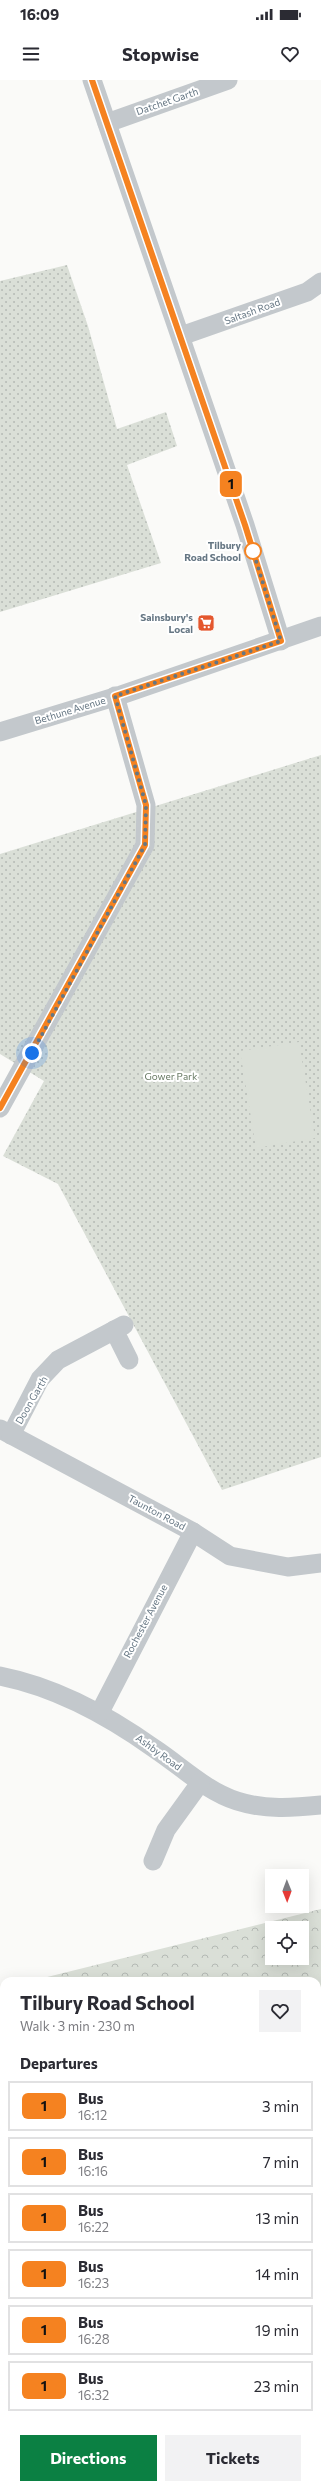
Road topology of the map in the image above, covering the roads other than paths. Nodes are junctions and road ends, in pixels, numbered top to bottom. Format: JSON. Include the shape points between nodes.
{"nodes":[{"id":1,"x":92,"y":80,"type":"edge"},
{"id":2,"x":228,"y":80,"type":"edge"},
{"id":3,"x":107,"y":123,"type":"junction"},
{"id":4,"x":321,"y":282,"type":"edge"},
{"id":5,"x":181,"y":336,"type":"junction"},
{"id":6,"x":321,"y":626,"type":"edge"},
{"id":7,"x":281,"y":641,"type":"junction"},
{"id":8,"x":115,"y":696,"type":"junction"},
{"id":9,"x":0,"y":732,"type":"edge"},
{"id":10,"x":0,"y":1108,"type":"edge"},
{"id":11,"x":129,"y":1360,"type":"dead end"},
{"id":12,"x":5,"y":1432,"type":"edge"},
{"id":13,"x":193,"y":1532,"type":"junction"},
{"id":14,"x":321,"y":1562,"type":"edge"},
{"id":15,"x":0,"y":1676,"type":"edge"},
{"id":16,"x":100,"y":1712,"type":"junction"},
{"id":17,"x":200,"y":1783,"type":"junction"},
{"id":18,"x":321,"y":1805,"type":"edge"},
{"id":19,"x":153,"y":1861,"type":"dead end"}],
"edges":[{"from":1,"to":3,"type":"street"},
{"from":2,"to":3,"type":"street","name":"Datchet Garth"},
{"from":3,"to":5,"type":"street"},
{"from":4,"to":5,"type":"street","name":"Saltash Road","via":[[307,292]]},
{"from":5,"to":7,"type":"street"},
{"from":6,"to":7,"type":"street","name":"Bethune Avenue"},
{"from":7,"to":8,"type":"street","name":"Bethune Avenue"},
{"from":8,"to":9,"type":"street","name":"Bethune Avenue"},
{"from":8,"to":10,"type":"street","via":[[146,805],[145,845]]},
{"from":11,"to":12,"type":"street","name":"Doon Garth","via":[[119,1327],[58,1360],[40,1379]]},
{"from":12,"to":13,"type":"street","name":"Taunton Road"},
{"from":13,"to":14,"type":"street","name":"Taunton Road","via":[[230,1556],[288,1567]]},
{"from":13,"to":16,"type":"street","name":"Rochester Avenue"},
{"from":15,"to":16,"type":"street","name":"Ashby Road"},
{"from":16,"to":17,"type":"street","name":"Ashby Road","via":[[156,1749]]},
{"from":17,"to":18,"type":"street","name":"Ashby Road","via":[[237,1801],[285,1809]]},
{"from":17,"to":19,"type":"street","via":[[166,1830]]}]}
